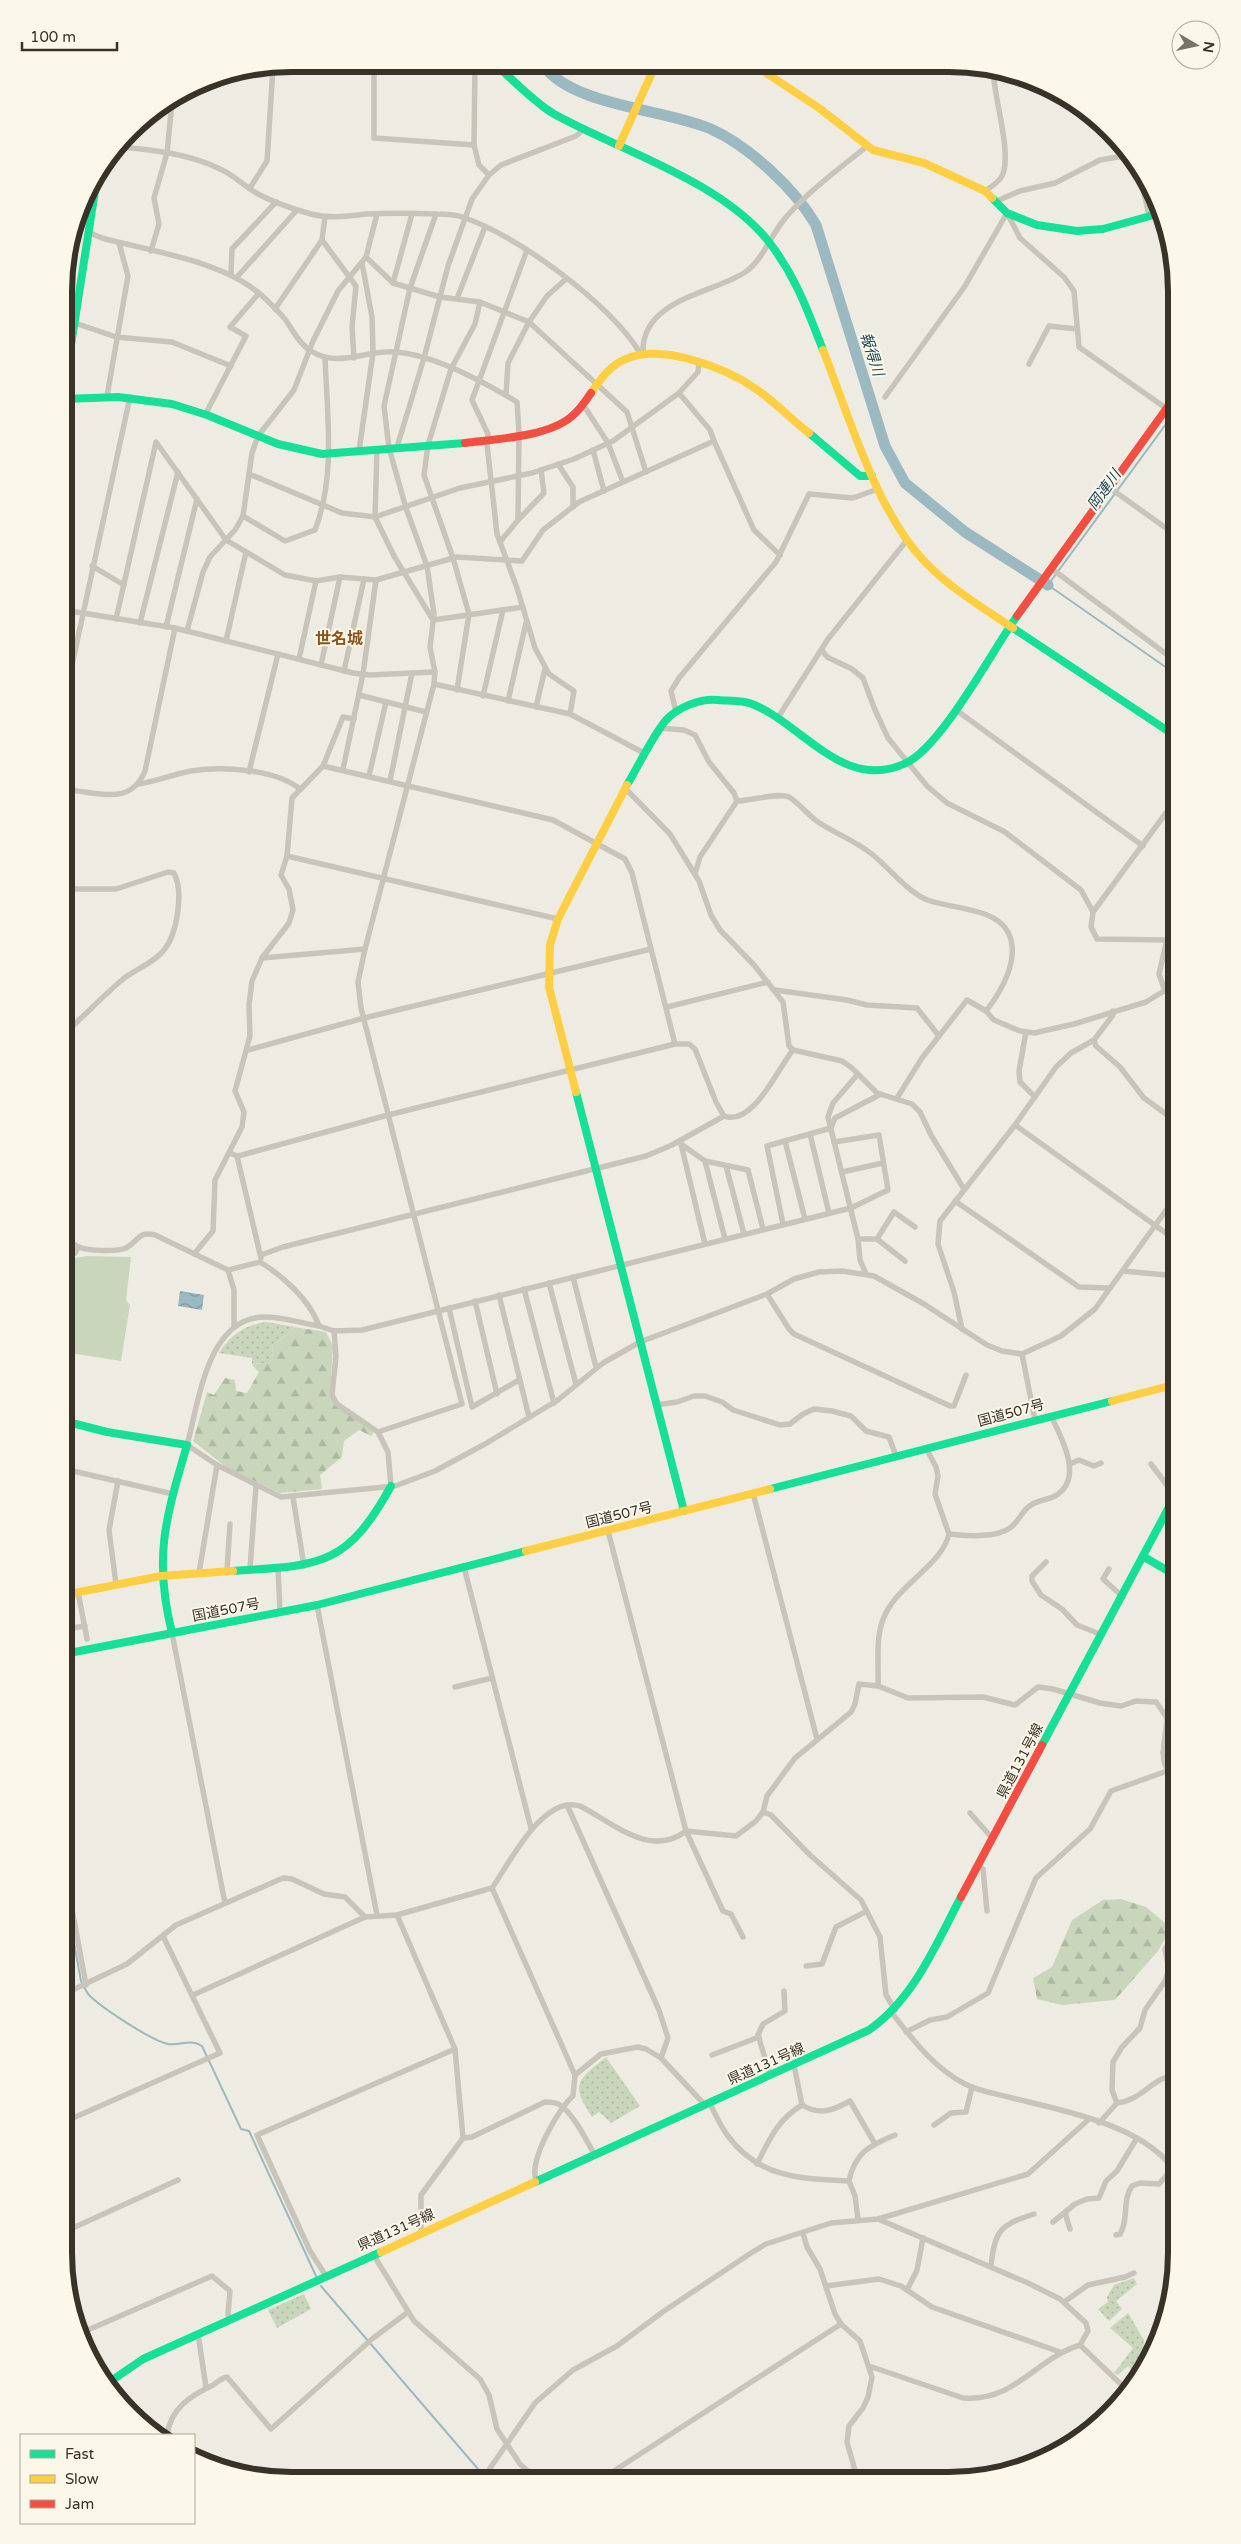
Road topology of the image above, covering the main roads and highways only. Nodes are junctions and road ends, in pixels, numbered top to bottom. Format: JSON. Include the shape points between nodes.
{"nodes":[{"id":1,"x":504,"y":72,"type":"edge"},
{"id":2,"x":652,"y":72,"type":"edge"},
{"id":3,"x":765,"y":72,"type":"edge"},
{"id":4,"x":619,"y":146,"type":"junction"},
{"id":5,"x":95,"y":195,"type":"edge"},
{"id":6,"x":1155,"y":215,"type":"edge"},
{"id":7,"x":72,"y":341,"type":"edge"},
{"id":8,"x":72,"y":398,"type":"edge"},
{"id":9,"x":1168,"y":407,"type":"edge"},
{"id":10,"x":872,"y":476,"type":"junction"},
{"id":11,"x":1010,"y":626,"type":"junction"},
{"id":12,"x":1168,"y":731,"type":"edge"},
{"id":13,"x":1168,"y":1386,"type":"edge"},
{"id":14,"x":72,"y":1423,"type":"edge"},
{"id":15,"x":391,"y":1486,"type":"road end"},
{"id":16,"x":1168,"y":1510,"type":"edge"},
{"id":17,"x":684,"y":1511,"type":"junction"},
{"id":18,"x":1144,"y":1558,"type":"junction"},
{"id":19,"x":1168,"y":1571,"type":"edge"},
{"id":20,"x":161,"y":1576,"type":"junction"},
{"id":21,"x":72,"y":1593,"type":"edge"},
{"id":22,"x":172,"y":1634,"type":"junction"},
{"id":23,"x":72,"y":1653,"type":"edge"},
{"id":24,"x":113,"y":2379,"type":"edge"}],
"edges":[{"from":1,"to":4,"type":"main road","via":[[542,106]]},
{"from":2,"to":4,"type":"main road"},
{"from":3,"to":6,"type":"main road","via":[[819,108],[873,150],[924,163],[985,191],[1007,213],[1036,225],[1077,231],[1103,229]]},
{"from":4,"to":10,"type":"main road","via":[[720,198],[738,210],[768,241],[802,295]]},
{"from":5,"to":7,"type":"main road"},
{"from":8,"to":10,"type":"main road","via":[[107,396],[157,400],[301,451],[328,454],[488,440],[561,425],[584,406],[618,362],[642,353],[667,355],[718,368],[739,378],[860,476]]},
{"from":9,"to":11,"type":"main road"},
{"from":10,"to":11,"type":"main road","via":[[907,540],[925,562],[946,581]]},
{"from":11,"to":12,"type":"main road"},
{"from":11,"to":17,"type":"main road","via":[[937,735],[907,763],[887,770],[848,766],[750,703],[723,699],[694,702],[676,712],[666,719],[644,753],[558,919],[550,946],[548,974],[619,1265]]},
{"from":13,"to":17,"type":"main road","name":"国道507号"},
{"from":14,"to":20,"type":"main road","via":[[187,1445],[162,1535]]},
{"from":15,"to":20,"type":"main road","via":[[374,1515],[346,1548],[324,1562]]},
{"from":16,"to":18,"type":"main road","name":"県道131号線"},
{"from":17,"to":22,"type":"main road","name":"国道507号","via":[[317,1605]]},
{"from":18,"to":19,"type":"main road"},
{"from":18,"to":24,"type":"main road","name":"県道131号線","via":[[993,1839],[912,1985],[893,2012],[868,2031],[198,2334],[138,2362]]},
{"from":20,"to":21,"type":"main road"},
{"from":20,"to":22,"type":"main road"},
{"from":22,"to":23,"type":"main road","name":"国道507号"}]}
